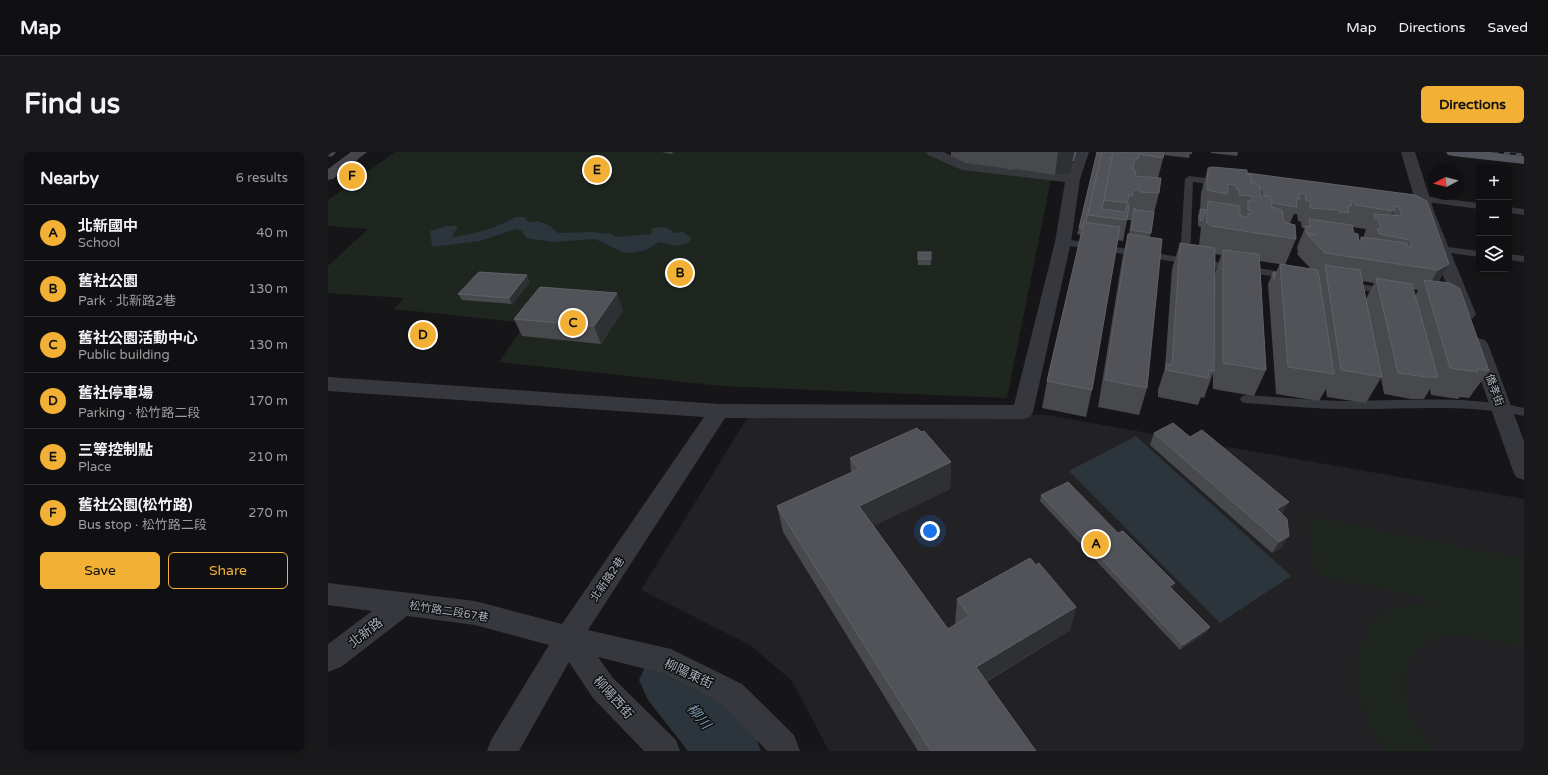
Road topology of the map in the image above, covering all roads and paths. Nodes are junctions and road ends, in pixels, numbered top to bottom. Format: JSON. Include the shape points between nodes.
{"nodes":[{"id":1,"x":360,"y":152,"type":"edge"},
{"id":2,"x":933,"y":152,"type":"edge"},
{"id":3,"x":1082,"y":152,"type":"edge"},
{"id":4,"x":1408,"y":152,"type":"edge"},
{"id":5,"x":1453,"y":152,"type":"edge"},
{"id":6,"x":1524,"y":160,"type":"edge"},
{"id":7,"x":328,"y":176,"type":"edge"},
{"id":8,"x":1073,"y":179,"type":"junction"},
{"id":9,"x":1229,"y":184,"type":"edge"},
{"id":10,"x":1422,"y":205,"type":"junction"},
{"id":11,"x":1476,"y":206,"type":"edge"},
{"id":12,"x":1512,"y":210,"type":"edge"},
{"id":13,"x":1524,"y":212,"type":"edge"},
{"id":14,"x":1063,"y":242,"type":"junction"},
{"id":15,"x":1440,"y":250,"type":"junction"},
{"id":16,"x":1476,"y":254,"type":"edge"},
{"id":17,"x":1512,"y":257,"type":"edge"},
{"id":18,"x":1524,"y":259,"type":"edge"},
{"id":19,"x":1185,"y":260,"type":"junction"},
{"id":20,"x":1301,"y":278,"type":"edge"},
{"id":21,"x":1332,"y":282,"type":"edge"},
{"id":22,"x":1401,"y":293,"type":"edge"},
{"id":23,"x":328,"y":384,"type":"edge"},
{"id":24,"x":1246,"y":398,"type":"dead end"},
{"id":25,"x":1501,"y":407,"type":"junction"},
{"id":26,"x":719,"y":411,"type":"junction"},
{"id":27,"x":1524,"y":412,"type":"edge"},
{"id":28,"x":1524,"y":471,"type":"edge"},
{"id":29,"x":328,"y":594,"type":"edge"},
{"id":30,"x":402,"y":604,"type":"junction"},
{"id":31,"x":568,"y":638,"type":"junction"},
{"id":32,"x":328,"y":659,"type":"edge"},
{"id":33,"x":502,"y":751,"type":"edge"},
{"id":34,"x":665,"y":751,"type":"edge"},
{"id":35,"x":785,"y":751,"type":"edge"}],
"edges":[{"from":1,"to":7,"type":"street"},
{"from":2,"to":8,"type":"street","via":[[962,166]]},
{"from":3,"to":8,"type":"street"},
{"from":4,"to":10,"type":"street","name":"僑孝街"},
{"from":5,"to":6,"type":"main road"},
{"from":8,"to":14,"type":"street"},
{"from":9,"to":19,"type":"lane","via":[[1189,179]]},
{"from":10,"to":11,"type":"lane"},
{"from":10,"to":15,"type":"street","name":"僑孝街"},
{"from":12,"to":13,"type":"lane"},
{"from":14,"to":19,"type":"lane"},
{"from":14,"to":26,"type":"street","via":[[1023,412]]},
{"from":15,"to":16,"type":"lane"},
{"from":15,"to":25,"type":"street","name":"僑孝街","via":[[1455,301]]},
{"from":17,"to":18,"type":"lane"},
{"from":19,"to":20,"type":"lane"},
{"from":21,"to":22,"type":"lane"},
{"from":23,"to":26,"type":"street"},
{"from":24,"to":25,"type":"lane","via":[[1340,405],[1427,403]]},
{"from":25,"to":27,"type":"lane"},
{"from":25,"to":28,"type":"street","name":"僑孝街"},
{"from":26,"to":31,"type":"street","name":"北新路2巷"},
{"from":29,"to":30,"type":"street","name":"松竹路二段67巷"},
{"from":30,"to":31,"type":"street","name":"松竹路二段67巷","via":[[475,613]]},
{"from":30,"to":32,"type":"street","name":"北新路"},
{"from":31,"to":33,"type":"street","name":"北新路2巷"},
{"from":31,"to":34,"type":"street","name":"柳陽西街","via":[[602,688]]},
{"from":31,"to":35,"type":"street","name":"柳陽東街","via":[[670,662],[684,669],[732,694]]}]}
